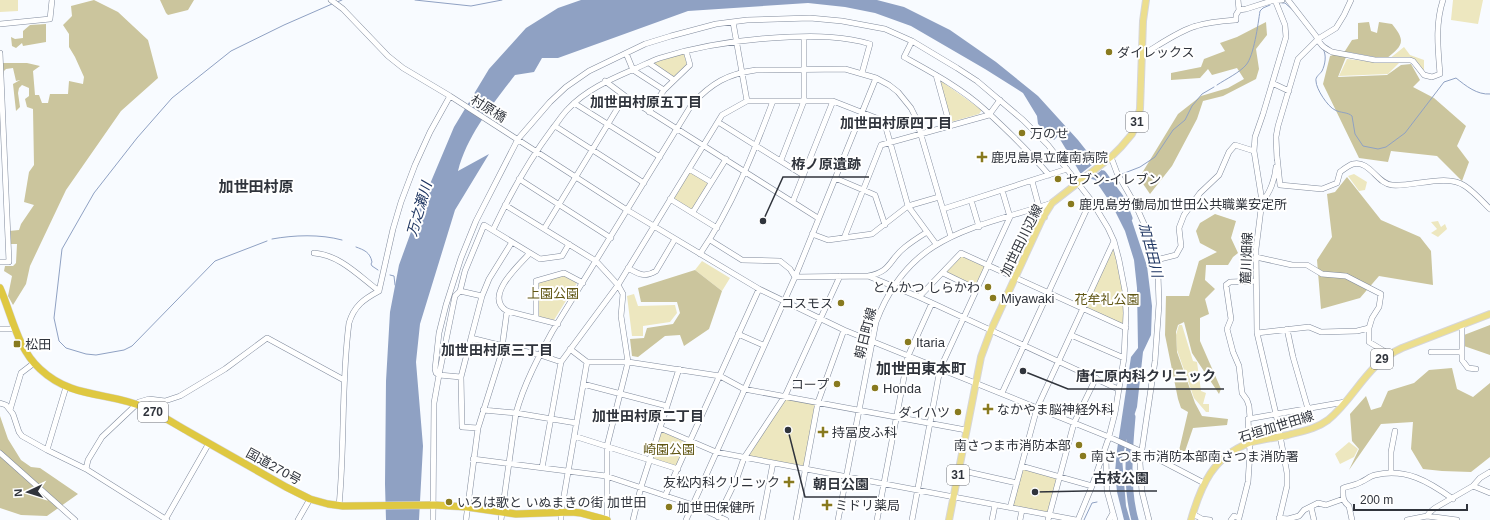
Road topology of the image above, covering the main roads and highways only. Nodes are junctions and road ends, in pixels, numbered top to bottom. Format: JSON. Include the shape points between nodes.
{"nodes":[{"id":1,"x":1146,"y":0,"type":"edge"},
{"id":2,"x":1038,"y":208,"type":"road end"},
{"id":3,"x":1044,"y":216,"type":"junction"},
{"id":4,"x":0,"y":288,"type":"edge"},
{"id":5,"x":1490,"y":314,"type":"edge"},
{"id":6,"x":561,"y":516,"type":"edge"},
{"id":7,"x":1192,"y":517,"type":"edge"},
{"id":8,"x":607,"y":520,"type":"edge"},
{"id":9,"x":949,"y":520,"type":"edge"}],
"edges":[{"from":1,"to":3,"type":"main road","name":"加世田川辺線","number":"31","via":[[1140,109],[1136,125],[1128,139],[1111,157],[1052,203]]},
{"from":2,"to":3,"type":"main road"},
{"from":3,"to":9,"type":"main road","name":"加世田川辺線","number":"31","via":[[980,357]]},
{"from":4,"to":6,"type":"highway","name":"国道270号","number":"270","via":[[24,349],[47,376],[66,387],[85,393],[137,404],[310,499],[341,506],[432,505]]},
{"from":5,"to":7,"type":"main road","name":"石垣加世田線","number":"29","via":[[1388,354],[1373,367],[1345,402],[1323,423],[1311,429],[1249,444],[1230,454],[1213,469],[1204,483]]},
{"from":6,"to":8,"type":"highway","name":"国道270号","number":"270","via":[[581,512]]}]}
